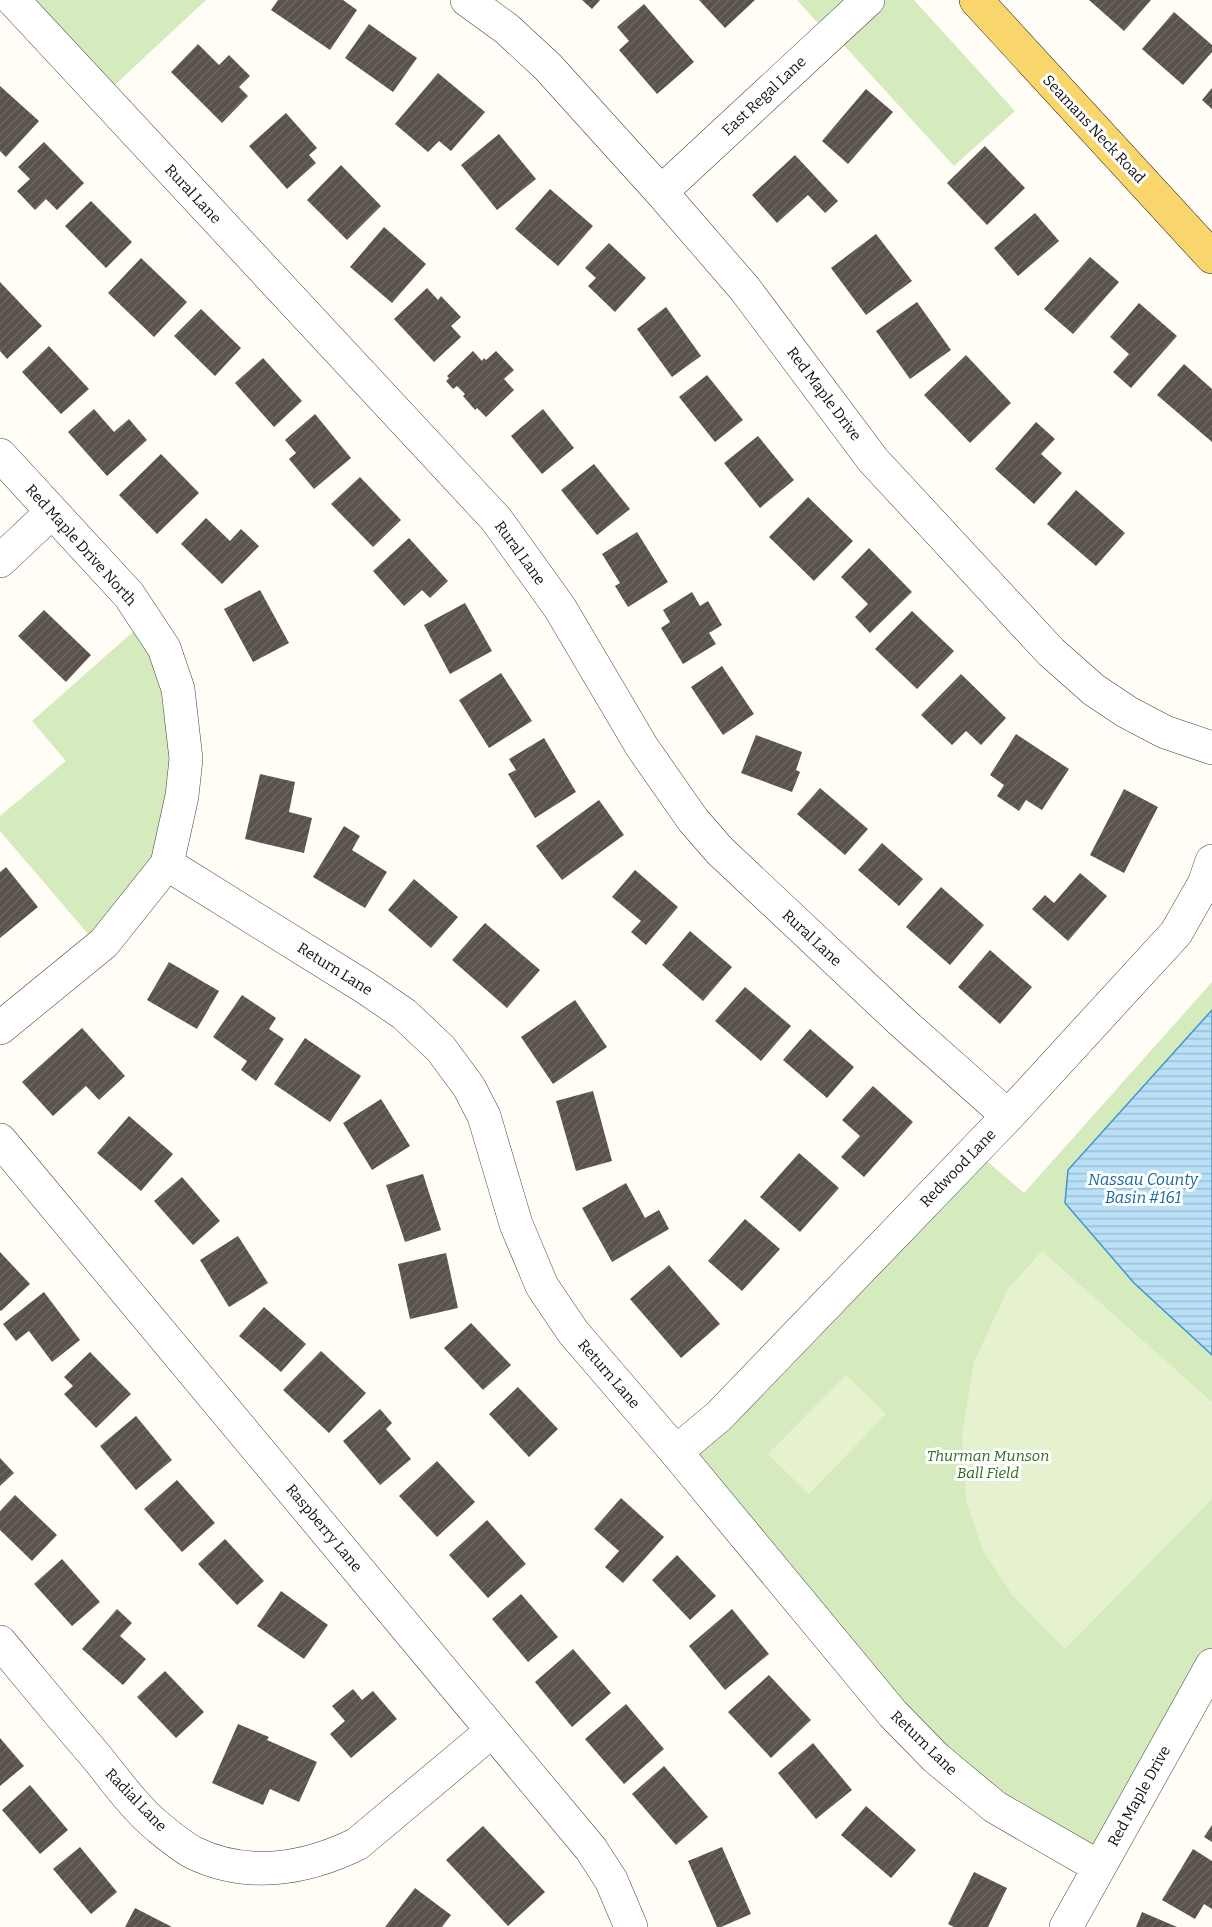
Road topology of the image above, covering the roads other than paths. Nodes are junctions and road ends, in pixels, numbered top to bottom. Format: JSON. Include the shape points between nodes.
{"nodes":[{"id":1,"x":13,"y":0,"type":"edge"},
{"id":2,"x":467,"y":0,"type":"edge"},
{"id":3,"x":868,"y":0,"type":"edge"},
{"id":4,"x":976,"y":0,"type":"edge"},
{"id":5,"x":661,"y":192,"type":"junction"},
{"id":6,"x":1212,"y":257,"type":"edge"},
{"id":7,"x":0,"y":455,"type":"edge"},
{"id":8,"x":52,"y":512,"type":"junction"},
{"id":9,"x":0,"y":561,"type":"edge"},
{"id":10,"x":1212,"y":748,"type":"edge"},
{"id":11,"x":1212,"y":861,"type":"edge"},
{"id":12,"x":167,"y":864,"type":"junction"},
{"id":13,"x":0,"y":1028,"type":"edge"},
{"id":14,"x":1008,"y":1116,"type":"junction"},
{"id":15,"x":0,"y":1140,"type":"edge"},
{"id":16,"x":676,"y":1452,"type":"junction"},
{"id":17,"x":0,"y":1642,"type":"edge"},
{"id":18,"x":1212,"y":1665,"type":"edge"},
{"id":19,"x":492,"y":1731,"type":"junction"},
{"id":20,"x":1099,"y":1867,"type":"junction"},
{"id":21,"x":632,"y":1927,"type":"edge"},
{"id":22,"x":1066,"y":1927,"type":"edge"}],
"edges":[{"from":1,"to":14,"type":"street","name":"Rural Lane","via":[[496,519],[560,608],[642,747],[720,851]]},
{"from":2,"to":5,"type":"street","name":"Red Maple Drive","via":[[507,29],[548,67]]},
{"from":3,"to":5,"type":"street","name":"East Regal Lane"},
{"from":4,"to":6,"type":"main road","name":"Seamans Neck Road"},
{"from":5,"to":10,"type":"street","name":"Red Maple Drive","via":[[745,289],[873,460],[1052,652],[1094,690],[1127,712],[1165,732]]},
{"from":7,"to":8,"type":"street","name":"Red Maple Drive North"},
{"from":8,"to":9,"type":"street"},
{"from":8,"to":12,"type":"street","name":"Red Maple Drive North","via":[[129,595],[164,648],[178,688],[186,759]]},
{"from":11,"to":14,"type":"street","name":"Redwood Lane","via":[[1204,884],[1176,933]]},
{"from":12,"to":13,"type":"street","name":"Red Maple Drive North","via":[[104,943]]},
{"from":12,"to":16,"type":"street","name":"Return Lane","via":[[366,988],[404,1014],[441,1049],[469,1087],[484,1116],[516,1224],[542,1286],[573,1332]]},
{"from":14,"to":16,"type":"street","name":"Redwood Lane","via":[[719,1416]]},
{"from":15,"to":19,"type":"street","name":"Raspberry Lane"},
{"from":16,"to":20,"type":"street","name":"Return Lane","via":[[893,1714],[936,1758],[995,1807]]},
{"from":17,"to":19,"type":"street","name":"Radial Lane","via":[[156,1825],[193,1853],[224,1864],[260,1869],[293,1867],[333,1856],[357,1844]]},
{"from":18,"to":20,"type":"street","name":"Red Maple Drive"},
{"from":19,"to":21,"type":"street","name":"Raspberry Lane","via":[[591,1849],[611,1880]]},
{"from":20,"to":22,"type":"street","name":"Red Maple Drive"}]}
